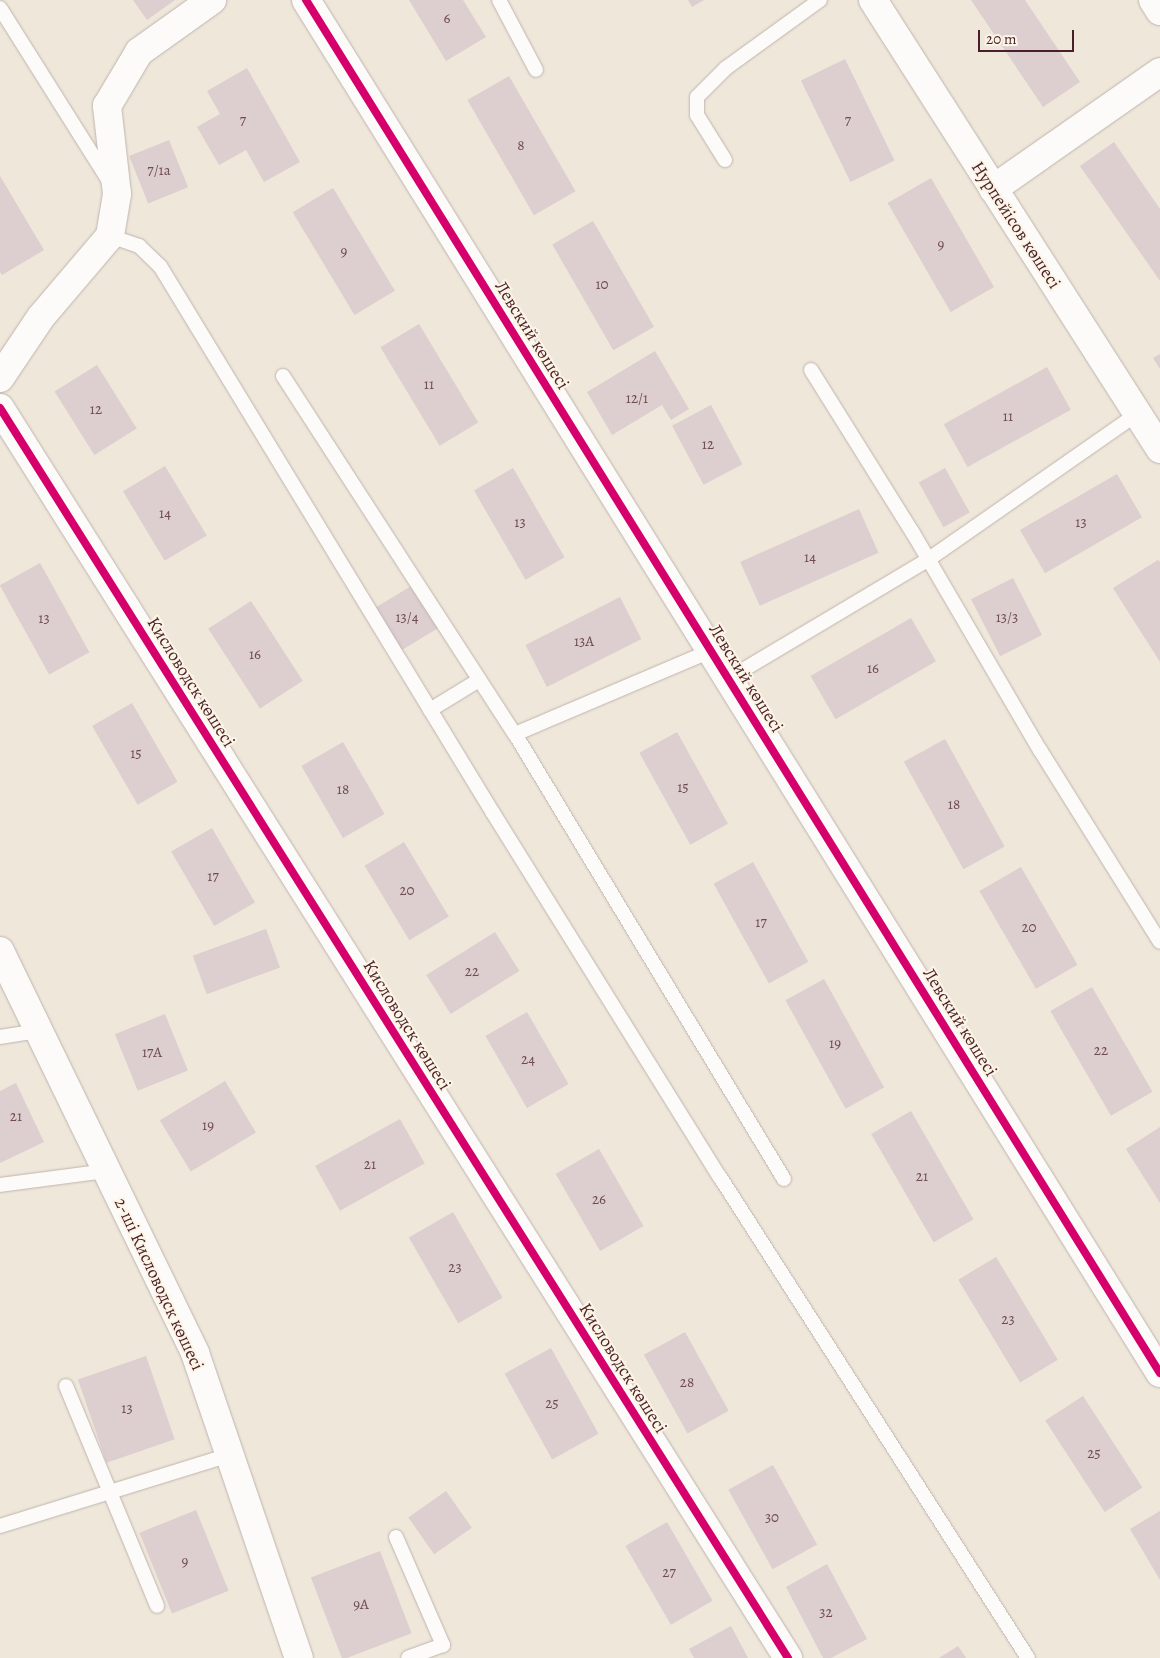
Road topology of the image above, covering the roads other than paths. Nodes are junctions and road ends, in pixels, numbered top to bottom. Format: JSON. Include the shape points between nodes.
{"nodes":[{"id":1,"x":212,"y":0,"type":"edge"},
{"id":2,"x":306,"y":0,"type":"edge"},
{"id":3,"x":498,"y":0,"type":"edge"},
{"id":4,"x":820,"y":0,"type":"edge"},
{"id":5,"x":872,"y":0,"type":"edge"},
{"id":6,"x":1153,"y":0,"type":"edge"},
{"id":7,"x":0,"y":8,"type":"edge"},
{"id":8,"x":1160,"y":11,"type":"edge"},
{"id":9,"x":536,"y":70,"type":"dead end"},
{"id":10,"x":1160,"y":72,"type":"edge"},
{"id":11,"x":725,"y":160,"type":"dead end"},
{"id":12,"x":993,"y":189,"type":"junction"},
{"id":13,"x":117,"y":194,"type":"junction"},
{"id":14,"x":110,"y":236,"type":"junction"},
{"id":15,"x":811,"y":370,"type":"dead end"},
{"id":16,"x":283,"y":376,"type":"dead end"},
{"id":17,"x":0,"y":378,"type":"edge"},
{"id":18,"x":0,"y":408,"type":"edge"},
{"id":19,"x":1137,"y":414,"type":"junction"},
{"id":20,"x":1160,"y":449,"type":"edge"},
{"id":21,"x":928,"y":559,"type":"junction"},
{"id":22,"x":711,"y":651,"type":"junction"},
{"id":23,"x":728,"y":679,"type":"junction"},
{"id":24,"x":479,"y":680,"type":"junction"},
{"id":25,"x":430,"y":710,"type":"junction"},
{"id":26,"x":515,"y":734,"type":"junction"},
{"id":27,"x":1160,"y":942,"type":"edge"},
{"id":28,"x":0,"y":951,"type":"edge"},
{"id":29,"x":39,"y":1031,"type":"junction"},
{"id":30,"x":0,"y":1037,"type":"edge"},
{"id":31,"x":106,"y":1171,"type":"junction"},
{"id":32,"x":784,"y":1179,"type":"dead end"},
{"id":33,"x":0,"y":1185,"type":"edge"},
{"id":34,"x":1160,"y":1373,"type":"edge"},
{"id":35,"x":66,"y":1386,"type":"dead end"},
{"id":36,"x":229,"y":1455,"type":"junction"},
{"id":37,"x":108,"y":1492,"type":"junction"},
{"id":38,"x":0,"y":1526,"type":"edge"},
{"id":39,"x":396,"y":1537,"type":"dead end"},
{"id":40,"x":157,"y":1606,"type":"dead end"},
{"id":41,"x":299,"y":1658,"type":"edge"},
{"id":42,"x":408,"y":1658,"type":"edge"},
{"id":43,"x":788,"y":1658,"type":"edge"},
{"id":44,"x":1028,"y":1658,"type":"edge"}],
"edges":[{"from":1,"to":13,"type":"street","via":[[139,52],[107,106]]},
{"from":2,"to":22,"type":"street","name":"Левский көшесі"},
{"from":3,"to":9,"type":"lane"},
{"from":4,"to":11,"type":"lane","via":[[726,68],[697,97],[697,116]]},
{"from":5,"to":12,"type":"street","name":"Нурпейісов көшесі"},
{"from":6,"to":8,"type":"street"},
{"from":7,"to":13,"type":"lane"},
{"from":10,"to":12,"type":"street"},
{"from":12,"to":19,"type":"street","name":"Нурпейісов көшесі"},
{"from":13,"to":14,"type":"street"},
{"from":14,"to":17,"type":"street","via":[[41,317]]},
{"from":14,"to":25,"type":"lane","via":[[139,246],[160,266]]},
{"from":15,"to":21,"type":"lane"},
{"from":16,"to":24,"type":"lane"},
{"from":18,"to":43,"type":"street","name":"Кисловодск көшесі"},
{"from":19,"to":20,"type":"street","name":"Нурпейісов көшесі"},
{"from":19,"to":21,"type":"lane"},
{"from":21,"to":23,"type":"lane"},
{"from":21,"to":27,"type":"lane","via":[[1040,750]]},
{"from":22,"to":23,"type":"street","name":"Левский көшесі"},
{"from":22,"to":26,"type":"lane"},
{"from":23,"to":34,"type":"street","name":"Левский көшесі"},
{"from":24,"to":25,"type":"lane"},
{"from":24,"to":26,"type":"lane"},
{"from":25,"to":44,"type":"lane","via":[[720,1178]]},
{"from":26,"to":32,"type":"lane"},
{"from":28,"to":29,"type":"street","name":"2-ші Кисловодск көшесі"},
{"from":29,"to":30,"type":"lane"},
{"from":29,"to":31,"type":"street","name":"2-ші Кисловодск көшесі"},
{"from":31,"to":33,"type":"lane"},
{"from":31,"to":36,"type":"street","name":"2-ші Кисловодск көшесі","via":[[195,1353]]},
{"from":35,"to":37,"type":"lane"},
{"from":36,"to":37,"type":"lane"},
{"from":36,"to":41,"type":"street","name":"2-ші Кисловодск көшесі"},
{"from":37,"to":38,"type":"lane"},
{"from":37,"to":40,"type":"lane"},
{"from":39,"to":42,"type":"lane","via":[[443,1645]]}]}
